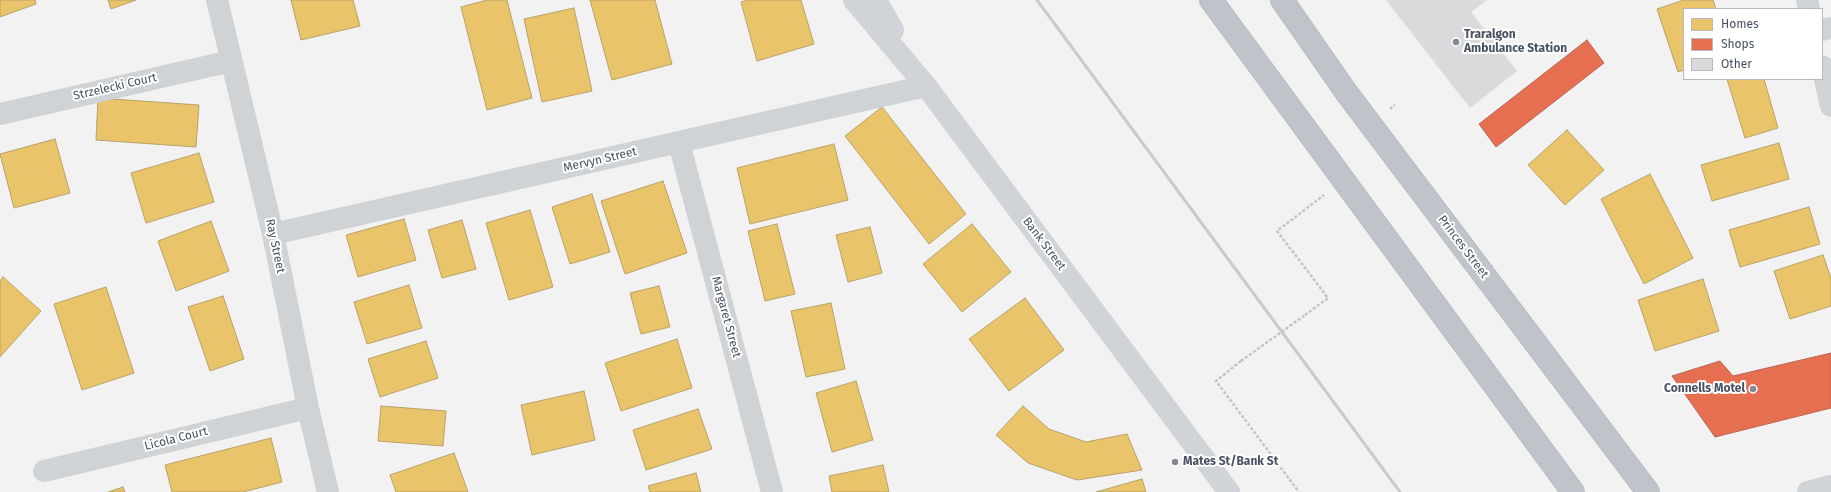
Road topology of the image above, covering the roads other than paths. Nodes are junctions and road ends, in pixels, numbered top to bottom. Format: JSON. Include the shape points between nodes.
{"nodes":[{"id":1,"x":217,"y":0,"type":"edge"},
{"id":2,"x":854,"y":0,"type":"edge"},
{"id":3,"x":876,"y":0,"type":"edge"},
{"id":4,"x":1211,"y":0,"type":"edge"},
{"id":5,"x":1282,"y":0,"type":"edge"},
{"id":6,"x":231,"y":61,"type":"junction"},
{"id":7,"x":1823,"y":70,"type":"edge"},
{"id":8,"x":926,"y":86,"type":"junction"},
{"id":9,"x":1831,"y":106,"type":"edge"},
{"id":10,"x":0,"y":114,"type":"edge"},
{"id":11,"x":679,"y":143,"type":"junction"},
{"id":12,"x":273,"y":234,"type":"junction"},
{"id":13,"x":308,"y":408,"type":"junction"},
{"id":14,"x":44,"y":471,"type":"dead end"},
{"id":15,"x":1831,"y":486,"type":"edge"},
{"id":16,"x":328,"y":492,"type":"edge"},
{"id":17,"x":772,"y":492,"type":"edge"},
{"id":18,"x":1229,"y":492,"type":"edge"},
{"id":19,"x":1573,"y":492,"type":"edge"},
{"id":20,"x":1648,"y":492,"type":"edge"},
{"id":21,"x":1808,"y":492,"type":"edge"}],
"edges":[{"from":1,"to":6,"type":"street","name":"Ray Street"},
{"from":2,"to":8,"type":"main road","name":"Bank Street"},
{"from":3,"to":8,"type":"main road"},
{"from":4,"to":19,"type":"highway"},
{"from":5,"to":20,"type":"highway","name":"Princes Street","via":[[1346,92]]},
{"from":6,"to":10,"type":"street","name":"Strzelecki Court"},
{"from":6,"to":12,"type":"street","name":"Ray Street"},
{"from":7,"to":9,"type":"street"},
{"from":8,"to":11,"type":"street","name":"Mervyn Street"},
{"from":8,"to":18,"type":"main road","name":"Bank Street"},
{"from":11,"to":12,"type":"street","name":"Mervyn Street"},
{"from":11,"to":17,"type":"street","name":"Margaret Street"},
{"from":12,"to":13,"type":"street","name":"Ray Street"},
{"from":13,"to":14,"type":"street","name":"Licola Court"},
{"from":13,"to":16,"type":"street","name":"Ray Street"},
{"from":15,"to":21,"type":"main road"}]}
